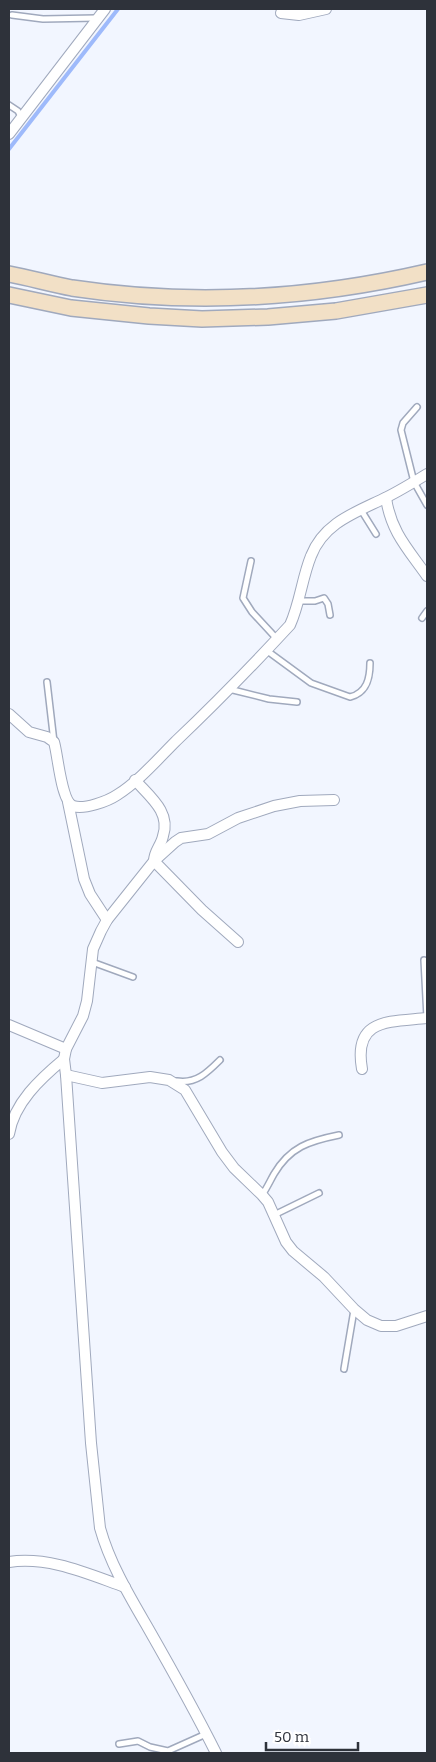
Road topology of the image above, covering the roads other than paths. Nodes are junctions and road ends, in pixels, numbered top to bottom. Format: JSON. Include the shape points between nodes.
{"nodes":[{"id":1,"x":105,"y":9,"type":"edge"},
{"id":2,"x":326,"y":9,"type":"edge"},
{"id":3,"x":312,"y":10,"type":"edge"},
{"id":4,"x":281,"y":13,"type":"dead end"},
{"id":5,"x":12,"y":15,"type":"dead end"},
{"id":6,"x":98,"y":18,"type":"junction"},
{"id":7,"x":9,"y":104,"type":"edge"},
{"id":8,"x":22,"y":117,"type":"junction"},
{"id":9,"x":9,"y":134,"type":"edge"},
{"id":10,"x":427,"y":272,"type":"edge"},
{"id":11,"x":9,"y":274,"type":"edge"},
{"id":12,"x":427,"y":294,"type":"edge"},
{"id":13,"x":9,"y":295,"type":"edge"},
{"id":14,"x":202,"y":298,"type":"junction"},
{"id":15,"x":202,"y":319,"type":"junction"},
{"id":16,"x":417,"y":407,"type":"dead end"},
{"id":17,"x":427,"y":474,"type":"edge"},
{"id":18,"x":414,"y":482,"type":"junction"},
{"id":19,"x":386,"y":498,"type":"junction"},
{"id":20,"x":427,"y":505,"type":"edge"},
{"id":21,"x":361,"y":510,"type":"junction"},
{"id":22,"x":376,"y":534,"type":"dead end"},
{"id":23,"x":251,"y":561,"type":"dead end"},
{"id":24,"x":427,"y":576,"type":"edge"},
{"id":25,"x":298,"y":601,"type":"junction"},
{"id":26,"x":427,"y":611,"type":"edge"},
{"id":27,"x":330,"y":615,"type":"dead end"},
{"id":28,"x":422,"y":618,"type":"dead end"},
{"id":29,"x":277,"y":639,"type":"junction"},
{"id":30,"x":266,"y":650,"type":"junction"},
{"id":31,"x":370,"y":663,"type":"dead end"},
{"id":32,"x":47,"y":682,"type":"dead end"},
{"id":33,"x":230,"y":690,"type":"junction"},
{"id":34,"x":297,"y":702,"type":"dead end"},
{"id":35,"x":9,"y":714,"type":"edge"},
{"id":36,"x":54,"y":742,"type":"junction"},
{"id":37,"x":135,"y":780,"type":"junction"},
{"id":38,"x":334,"y":800,"type":"dead end"},
{"id":39,"x":68,"y":802,"type":"junction"},
{"id":40,"x":154,"y":861,"type":"junction"},
{"id":41,"x":107,"y":920,"type":"junction"},
{"id":42,"x":238,"y":942,"type":"dead end"},
{"id":43,"x":424,"y":960,"type":"dead end"},
{"id":44,"x":91,"y":962,"type":"junction"},
{"id":45,"x":133,"y":978,"type":"dead end"},
{"id":46,"x":427,"y":1018,"type":"edge"},
{"id":47,"x":9,"y":1025,"type":"edge"},
{"id":48,"x":65,"y":1054,"type":"junction"},
{"id":49,"x":220,"y":1060,"type":"dead end"},
{"id":50,"x":362,"y":1069,"type":"dead end"},
{"id":51,"x":66,"y":1075,"type":"junction"},
{"id":52,"x":169,"y":1080,"type":"junction"},
{"id":53,"x":9,"y":1134,"type":"edge"},
{"id":54,"x":339,"y":1135,"type":"dead end"},
{"id":55,"x":319,"y":1193,"type":"dead end"},
{"id":56,"x":262,"y":1195,"type":"junction"},
{"id":57,"x":274,"y":1215,"type":"junction"},
{"id":58,"x":354,"y":1309,"type":"junction"},
{"id":59,"x":427,"y":1316,"type":"edge"},
{"id":60,"x":344,"y":1369,"type":"dead end"},
{"id":61,"x":9,"y":1562,"type":"edge"},
{"id":62,"x":125,"y":1587,"type":"junction"},
{"id":63,"x":206,"y":1734,"type":"junction"},
{"id":64,"x":120,"y":1744,"type":"dead end"},
{"id":65,"x":216,"y":1753,"type":"edge"}],
"edges":[{"from":1,"to":6,"type":"street"},
{"from":2,"to":3,"type":"street"},
{"from":3,"to":4,"type":"street","via":[[299,15]]},
{"from":5,"to":6,"type":"lane","via":[[49,20]]},
{"from":6,"to":8,"type":"street"},
{"from":7,"to":8,"type":"lane"},
{"from":8,"to":9,"type":"street"},
{"from":10,"to":14,"type":"street","via":[[332,290],[268,297]]},
{"from":11,"to":14,"type":"street","via":[[71,288],[151,297]]},
{"from":12,"to":15,"type":"street","via":[[336,311]]},
{"from":13,"to":15,"type":"street","via":[[71,308]]},
{"from":14,"to":15,"type":"street"},
{"from":16,"to":18,"type":"lane","via":[[401,430]]},
{"from":17,"to":18,"type":"street"},
{"from":18,"to":19,"type":"street"},
{"from":18,"to":20,"type":"lane"},
{"from":19,"to":21,"type":"street"},
{"from":19,"to":24,"type":"street","via":[[396,534]]},
{"from":21,"to":22,"type":"lane"},
{"from":21,"to":25,"type":"street","via":[[343,518],[317,542]]},
{"from":23,"to":29,"type":"lane","via":[[243,598]]},
{"from":25,"to":27,"type":"lane","via":[[324,598]]},
{"from":25,"to":29,"type":"street","via":[[290,625]]},
{"from":26,"to":28,"type":"lane"},
{"from":29,"to":30,"type":"street"},
{"from":30,"to":31,"type":"lane","via":[[311,683],[350,697],[359,694],[370,679]]},
{"from":30,"to":33,"type":"street"},
{"from":32,"to":36,"type":"lane"},
{"from":33,"to":34,"type":"lane"},
{"from":33,"to":37,"type":"street"},
{"from":35,"to":36,"type":"street","via":[[29,732]]},
{"from":36,"to":39,"type":"street"},
{"from":37,"to":39,"type":"street","via":[[105,801],[83,807]]},
{"from":37,"to":40,"type":"street","via":[[159,805],[165,818],[163,838]]},
{"from":38,"to":40,"type":"street","via":[[300,801],[238,818],[208,834],[181,838]]},
{"from":39,"to":41,"type":"street","via":[[84,879]]},
{"from":40,"to":41,"type":"street"},
{"from":40,"to":42,"type":"street"},
{"from":41,"to":44,"type":"street"},
{"from":43,"to":46,"type":"lane"},
{"from":44,"to":45,"type":"lane"},
{"from":44,"to":48,"type":"street","via":[[88,1001]]},
{"from":46,"to":50,"type":"street","via":[[378,1025],[369,1030],[360,1044]]},
{"from":47,"to":48,"type":"street"},
{"from":48,"to":51,"type":"street"},
{"from":48,"to":53,"type":"street","via":[[17,1110]]},
{"from":49,"to":52,"type":"lane","via":[[210,1071],[190,1082]]},
{"from":51,"to":52,"type":"street","via":[[102,1083],[150,1077]]},
{"from":51,"to":62,"type":"street","via":[[99,1519],[104,1540]]},
{"from":52,"to":56,"type":"street","via":[[185,1090],[222,1152]]},
{"from":54,"to":56,"type":"lane","via":[[304,1145],[288,1154]]},
{"from":55,"to":57,"type":"lane"},
{"from":56,"to":57,"type":"street"},
{"from":57,"to":58,"type":"street","via":[[293,1251],[324,1277]]},
{"from":58,"to":59,"type":"street","via":[[381,1326],[396,1326]]},
{"from":58,"to":60,"type":"lane"},
{"from":61,"to":62,"type":"street","via":[[38,1561],[60,1565]]},
{"from":62,"to":63,"type":"street"},
{"from":63,"to":64,"type":"lane","via":[[168,1751],[138,1741]]},
{"from":63,"to":65,"type":"street"}]}
